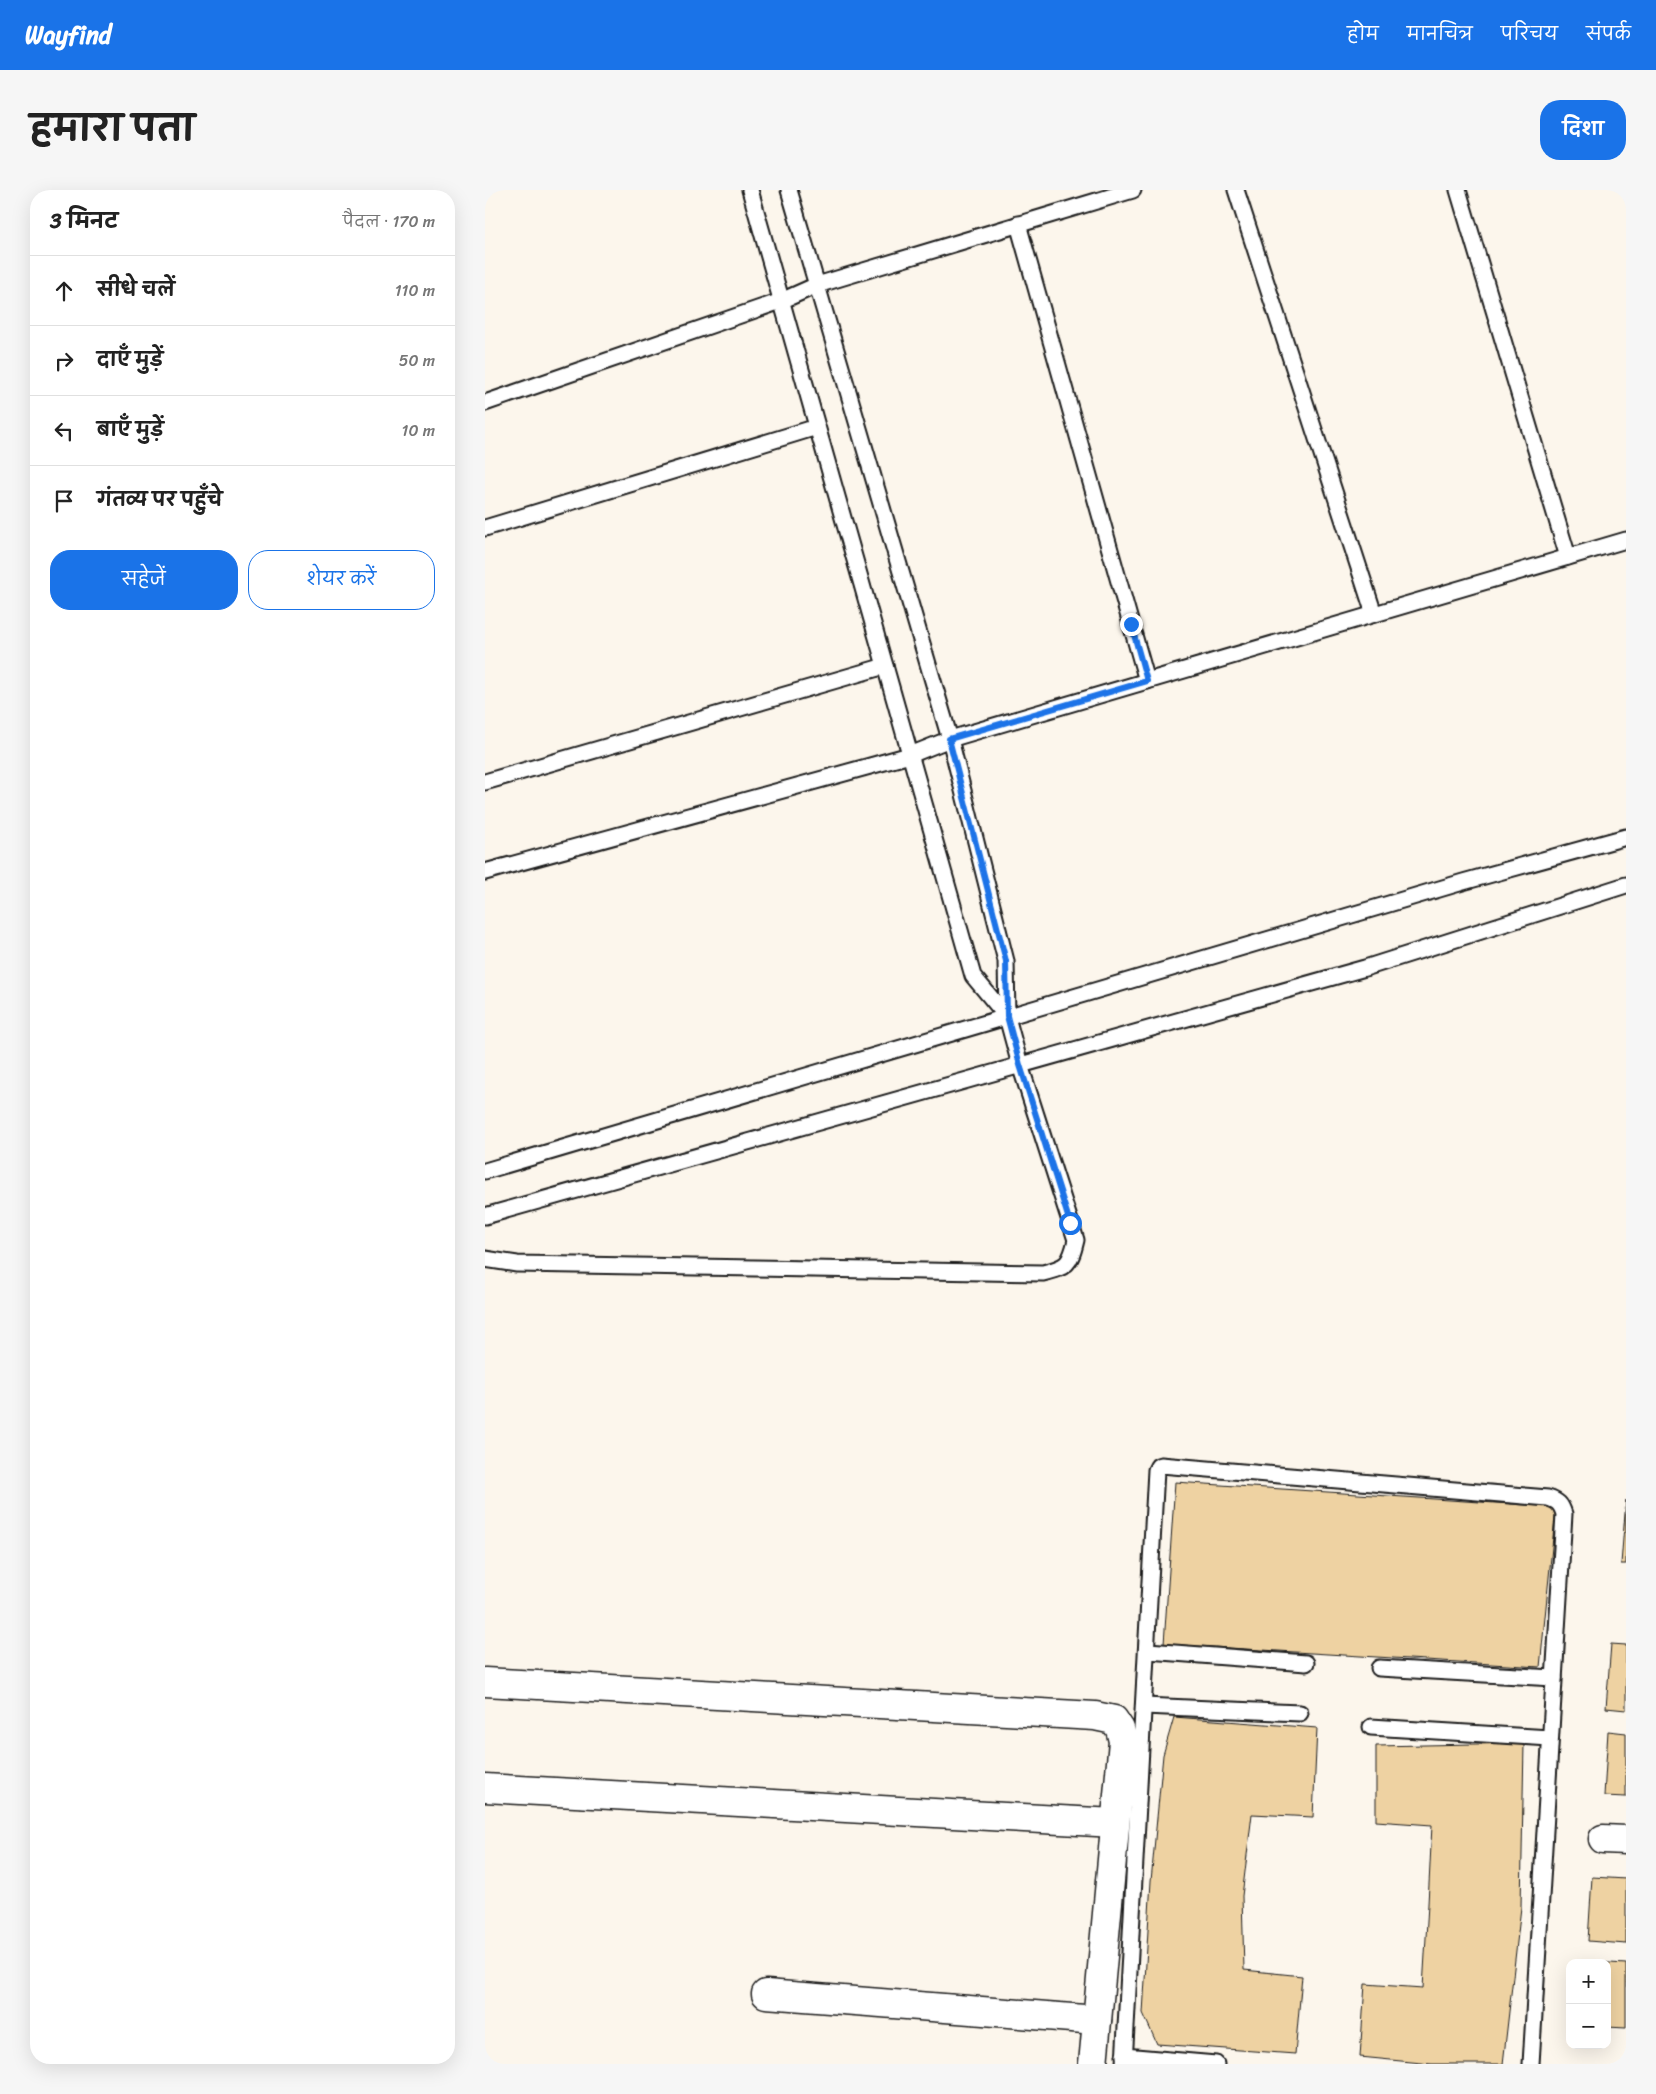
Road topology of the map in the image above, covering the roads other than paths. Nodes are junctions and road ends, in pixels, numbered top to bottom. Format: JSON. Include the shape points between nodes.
{"nodes":[{"id":1,"x":750,"y":190,"type":"edge"},
{"id":2,"x":789,"y":190,"type":"edge"},
{"id":3,"x":1133,"y":190,"type":"edge"},
{"id":4,"x":1236,"y":190,"type":"edge"},
{"id":5,"x":1458,"y":190,"type":"edge"},
{"id":6,"x":1018,"y":224,"type":"junction"},
{"id":7,"x":817,"y":285,"type":"junction"},
{"id":8,"x":781,"y":301,"type":"junction"},
{"id":9,"x":485,"y":403,"type":"edge"},
{"id":10,"x":817,"y":427,"type":"junction"},
{"id":11,"x":485,"y":528,"type":"edge"},
{"id":12,"x":1626,"y":540,"type":"edge"},
{"id":13,"x":1568,"y":557,"type":"junction"},
{"id":14,"x":1374,"y":614,"type":"junction"},
{"id":15,"x":885,"y":666,"type":"junction"},
{"id":16,"x":1147,"y":681,"type":"junction"},
{"id":17,"x":949,"y":739,"type":"junction"},
{"id":18,"x":910,"y":755,"type":"junction"},
{"id":19,"x":485,"y":782,"type":"edge"},
{"id":20,"x":1626,"y":836,"type":"edge"},
{"id":21,"x":485,"y":872,"type":"edge"},
{"id":22,"x":1626,"y":885,"type":"edge"},
{"id":23,"x":1007,"y":1016,"type":"junction"},
{"id":24,"x":1020,"y":1065,"type":"junction"},
{"id":25,"x":485,"y":1171,"type":"edge"},
{"id":26,"x":485,"y":1216,"type":"edge"},
{"id":27,"x":485,"y":1259,"type":"edge"},
{"id":28,"x":1148,"y":1651,"type":"junction"},
{"id":29,"x":1306,"y":1663,"type":"dead end"},
{"id":30,"x":1379,"y":1668,"type":"dead end"},
{"id":31,"x":1554,"y":1678,"type":"junction"},
{"id":32,"x":485,"y":1682,"type":"edge"},
{"id":33,"x":1144,"y":1706,"type":"junction"},
{"id":34,"x":1300,"y":1714,"type":"dead end"},
{"id":35,"x":1371,"y":1727,"type":"dead end"},
{"id":36,"x":1550,"y":1738,"type":"junction"},
{"id":37,"x":485,"y":1788,"type":"edge"},
{"id":38,"x":1115,"y":1823,"type":"junction"},
{"id":39,"x":766,"y":1994,"type":"dead end"},
{"id":40,"x":1097,"y":2020,"type":"junction"},
{"id":41,"x":1124,"y":2060,"type":"edge"},
{"id":42,"x":1093,"y":2064,"type":"edge"},
{"id":43,"x":1216,"y":2064,"type":"edge"},
{"id":44,"x":1531,"y":2064,"type":"edge"}],
"edges":[{"from":1,"to":8,"type":"lane"},
{"from":2,"to":7,"type":"lane"},
{"from":3,"to":6,"type":"lane"},
{"from":4,"to":14,"type":"lane"},
{"from":5,"to":13,"type":"lane"},
{"from":6,"to":7,"type":"lane"},
{"from":6,"to":16,"type":"lane"},
{"from":7,"to":8,"type":"lane"},
{"from":7,"to":17,"type":"lane"},
{"from":8,"to":9,"type":"lane"},
{"from":8,"to":10,"type":"lane"},
{"from":10,"to":11,"type":"lane"},
{"from":10,"to":15,"type":"lane"},
{"from":12,"to":13,"type":"lane"},
{"from":13,"to":14,"type":"lane"},
{"from":14,"to":16,"type":"lane"},
{"from":15,"to":18,"type":"lane"},
{"from":15,"to":19,"type":"lane"},
{"from":16,"to":17,"type":"lane"},
{"from":17,"to":18,"type":"lane"},
{"from":17,"to":23,"type":"lane","via":[[1006,961]]},
{"from":18,"to":21,"type":"lane"},
{"from":18,"to":23,"type":"lane","via":[[973,976]]},
{"from":20,"to":23,"type":"lane"},
{"from":22,"to":24,"type":"lane","via":[[1365,968]]},
{"from":23,"to":24,"type":"lane"},
{"from":23,"to":25,"type":"lane"},
{"from":24,"to":26,"type":"lane"},
{"from":24,"to":27,"type":"lane","via":[[1076,1240],[1072,1259],[1060,1269],[1043,1273],[937,1272],[517,1264]]},
{"from":28,"to":29,"type":"lane"},
{"from":28,"to":31,"type":"lane","via":[[1153,1509],[1157,1470],[1161,1465],[1557,1501],[1564,1514]]},
{"from":28,"to":33,"type":"lane"},
{"from":30,"to":31,"type":"lane"},
{"from":31,"to":36,"type":"lane"},
{"from":32,"to":38,"type":"street","via":[[1095,1716],[1114,1720],[1123,1741]]},
{"from":33,"to":34,"type":"lane"},
{"from":33,"to":41,"type":"lane"},
{"from":35,"to":36,"type":"lane"},
{"from":36,"to":44,"type":"lane"},
{"from":37,"to":38,"type":"street"},
{"from":38,"to":40,"type":"street"},
{"from":39,"to":40,"type":"street"},
{"from":40,"to":42,"type":"street"},
{"from":41,"to":43,"type":"lane"}]}
